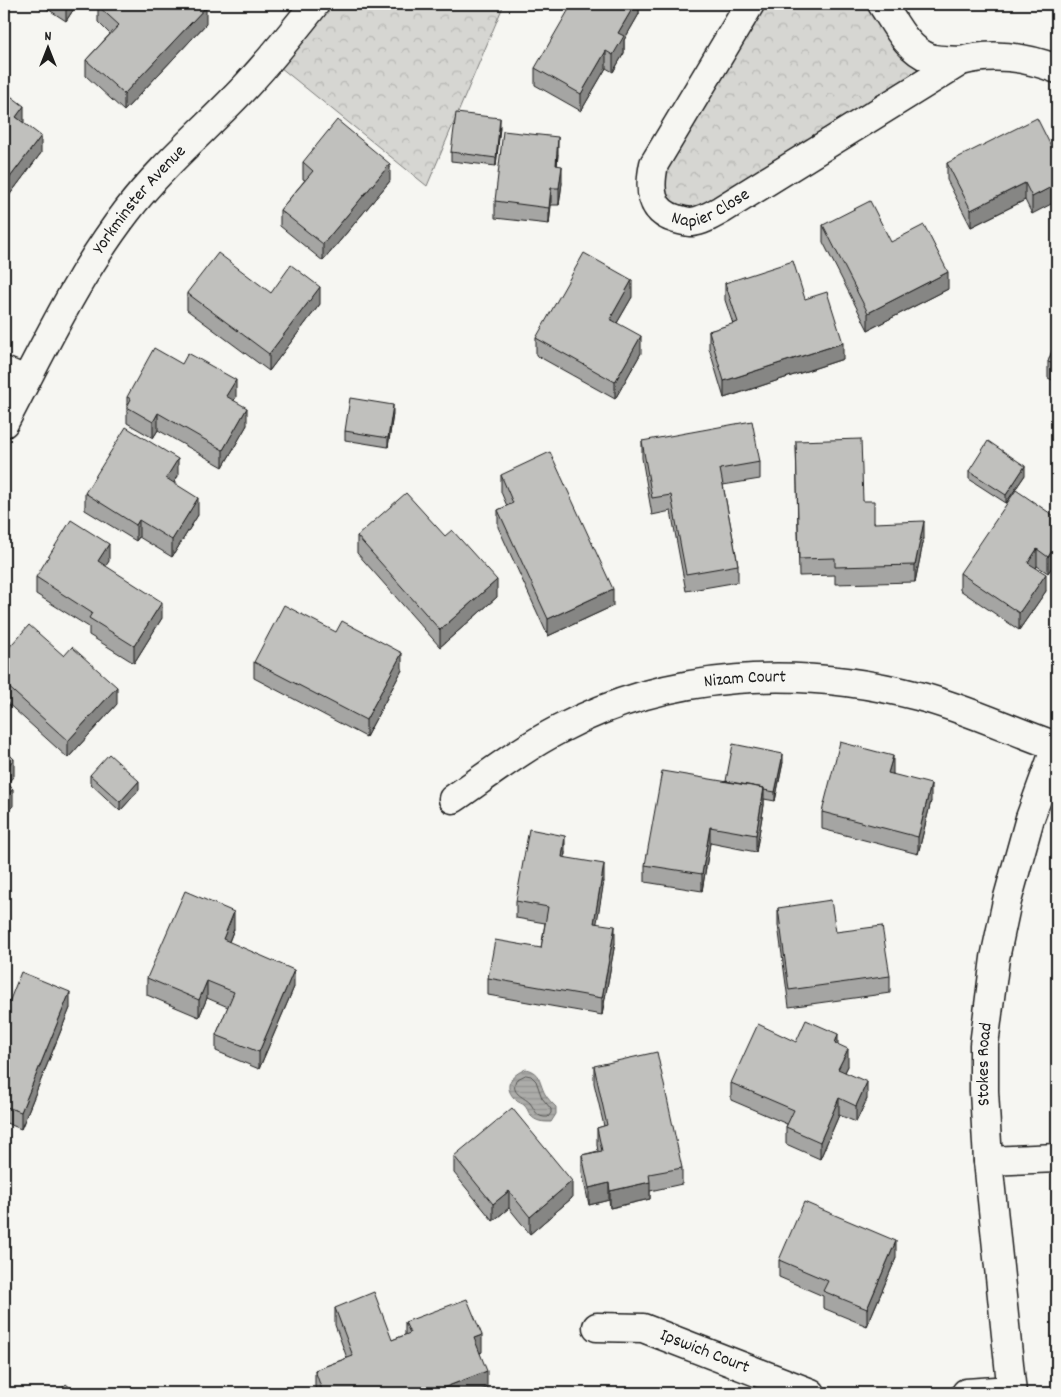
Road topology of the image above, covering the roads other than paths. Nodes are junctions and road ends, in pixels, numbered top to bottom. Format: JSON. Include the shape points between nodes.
{"nodes":[{"id":1,"x":315,"y":4,"type":"edge"},
{"id":2,"x":750,"y":4,"type":"edge"},
{"id":3,"x":882,"y":4,"type":"edge"},
{"id":4,"x":961,"y":61,"type":"junction"},
{"id":5,"x":1057,"y":69,"type":"edge"},
{"id":6,"x":15,"y":376,"type":"edge"},
{"id":7,"x":4,"y":423,"type":"edge"},
{"id":8,"x":1057,"y":745,"type":"edge"},
{"id":9,"x":453,"y":799,"type":"dead end"},
{"id":10,"x":1057,"y":1158,"type":"edge"},
{"id":11,"x":988,"y":1160,"type":"junction"},
{"id":12,"x":597,"y":1327,"type":"dead end"},
{"id":13,"x":1012,"y":1391,"type":"edge"},
{"id":14,"x":811,"y":1393,"type":"edge"},
{"id":15,"x":966,"y":1393,"type":"edge"}],
"edges":[{"from":1,"to":6,"type":"street","name":"Yorkminster Avenue","via":[[247,85],[180,151],[128,210]]},
{"from":2,"to":4,"type":"street","name":"Napier Close","via":[[654,164],[651,191],[655,204],[662,213],[674,218],[690,222],[707,218]]},
{"from":3,"to":4,"type":"street","name":"Napier Close","via":[[907,41],[922,54],[932,59]]},
{"from":4,"to":5,"type":"street","name":"Napier Close","via":[[986,56],[1015,57]]},
{"from":6,"to":7,"type":"street","name":"Yorkminster Avenue"},
{"from":8,"to":9,"type":"street","name":"Nizam Court","via":[[918,696],[872,687],[831,680],[758,677],[715,680],[648,694],[591,714],[551,734]]},
{"from":8,"to":11,"type":"street","name":"Stokes Road","via":[[1018,858],[995,958],[984,1045]]},
{"from":10,"to":11,"type":"street"},
{"from":11,"to":13,"type":"street","name":"Stokes Road"},
{"from":12,"to":14,"type":"street","name":"Ipswich Court","via":[[643,1328]]},
{"from":13,"to":15,"type":"street"}]}
